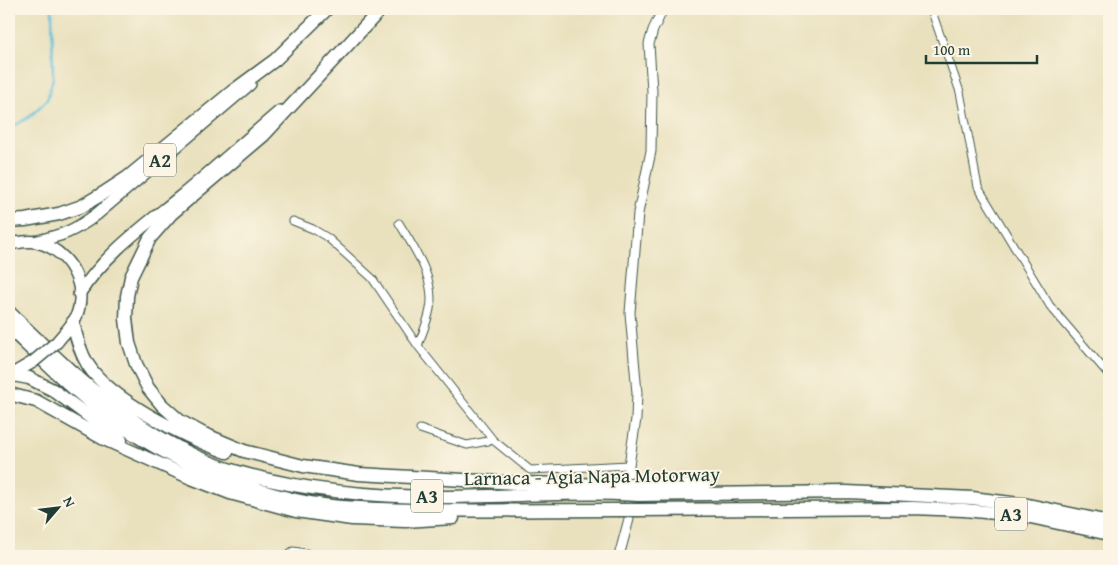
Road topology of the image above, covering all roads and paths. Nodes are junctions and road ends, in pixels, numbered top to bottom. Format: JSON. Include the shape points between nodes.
{"nodes":[{"id":1,"x":327,"y":9,"type":"edge"},
{"id":2,"x":381,"y":9,"type":"edge"},
{"id":3,"x":663,"y":9,"type":"edge"},
{"id":4,"x":931,"y":9,"type":"edge"},
{"id":5,"x":275,"y":60,"type":"junction"},
{"id":6,"x":310,"y":85,"type":"junction"},
{"id":7,"x":9,"y":221,"type":"edge"},
{"id":8,"x":293,"y":221,"type":"dead end"},
{"id":9,"x":399,"y":224,"type":"dead end"},
{"id":10,"x":34,"y":242,"type":"junction"},
{"id":11,"x":9,"y":244,"type":"edge"},
{"id":12,"x":79,"y":294,"type":"junction"},
{"id":13,"x":9,"y":312,"type":"edge"},
{"id":14,"x":73,"y":322,"type":"junction"},
{"id":15,"x":9,"y":328,"type":"edge"},
{"id":16,"x":418,"y":346,"type":"junction"},
{"id":17,"x":1109,"y":375,"type":"edge"},
{"id":18,"x":11,"y":376,"type":"edge"},
{"id":19,"x":9,"y":394,"type":"edge"},
{"id":20,"x":420,"y":429,"type":"dead end"},
{"id":21,"x":493,"y":440,"type":"junction"},
{"id":22,"x":151,"y":460,"type":"junction"},
{"id":23,"x":629,"y":465,"type":"junction"},
{"id":24,"x":618,"y":490,"type":"junction"},
{"id":25,"x":598,"y":494,"type":"junction"},
{"id":26,"x":518,"y":510,"type":"junction"},
{"id":27,"x":1109,"y":522,"type":"edge"},
{"id":28,"x":1109,"y":534,"type":"edge"},
{"id":29,"x":286,"y":556,"type":"edge"},
{"id":30,"x":312,"y":556,"type":"edge"},
{"id":31,"x":619,"y":556,"type":"edge"}],
"edges":[{"from":1,"to":5,"type":"highway","number":"A2"},
{"from":2,"to":6,"type":"highway","number":"A2"},
{"from":3,"to":23,"type":"street","via":[[649,44],[651,151],[638,213],[632,281],[630,313],[637,393]]},
{"from":4,"to":17,"type":"street","via":[[960,92],[978,187],[1050,306]]},
{"from":5,"to":7,"type":"highway","via":[[102,194],[59,214]]},
{"from":5,"to":10,"type":"highway","number":"A2","via":[[241,93],[97,214],[60,236]]},
{"from":6,"to":12,"type":"highway","number":"A2","via":[[119,246]]},
{"from":6,"to":24,"type":"highway","via":[[264,135],[171,214],[150,238],[138,260],[127,296],[126,319],[129,343],[148,388],[180,421],[204,434],[244,451],[303,466],[359,474]]},
{"from":8,"to":16,"type":"street","via":[[328,238],[372,278]]},
{"from":9,"to":16,"type":"street","via":[[419,257],[430,289],[430,309]]},
{"from":10,"to":11,"type":"highway"},
{"from":10,"to":12,"type":"highway","via":[[65,258],[79,282]]},
{"from":12,"to":14,"type":"highway","via":[[79,308]]},
{"from":13,"to":25,"type":"highway","name":"Larnaca - Agia Napa Motorway","number":"A3","via":[[79,379],[128,417],[205,460],[238,472],[355,494],[439,497]]},
{"from":14,"to":18,"type":"highway","bridge":true,"via":[[57,342]]},
{"from":14,"to":25,"type":"highway","via":[[88,366],[100,380],[164,424],[199,443],[300,474],[359,482]]},
{"from":15,"to":26,"type":"highway","name":"Larnaca - Agia Napa Motorway","number":"A3","via":[[72,388],[122,426],[160,450],[235,483],[297,500],[353,508]]},
{"from":16,"to":21,"type":"street"},
{"from":18,"to":22,"type":"highway","via":[[29,378],[54,390]]},
{"from":19,"to":22,"type":"highway","via":[[36,401],[104,439]]},
{"from":20,"to":21,"type":"street","via":[[468,445]]},
{"from":21,"to":23,"type":"street","via":[[530,470]]},
{"from":22,"to":26,"type":"highway","via":[[230,493],[296,511],[352,520],[469,518]]},
{"from":23,"to":31,"type":"street","via":[[629,519]]},
{"from":24,"to":25,"type":"highway","name":"Larnaca - Agia Napa Motorway","number":"A3"},
{"from":24,"to":27,"type":"highway","number":"A3","bridge":true,"via":[[796,487],[972,498],[1028,504]]},
{"from":26,"to":28,"type":"highway","name":"Larnaca - Agia Napa Motorway","number":"A3","bridge":true,"via":[[964,510],[1026,516]]},
{"from":29,"to":30,"type":"street","via":[[293,551]]}]}
